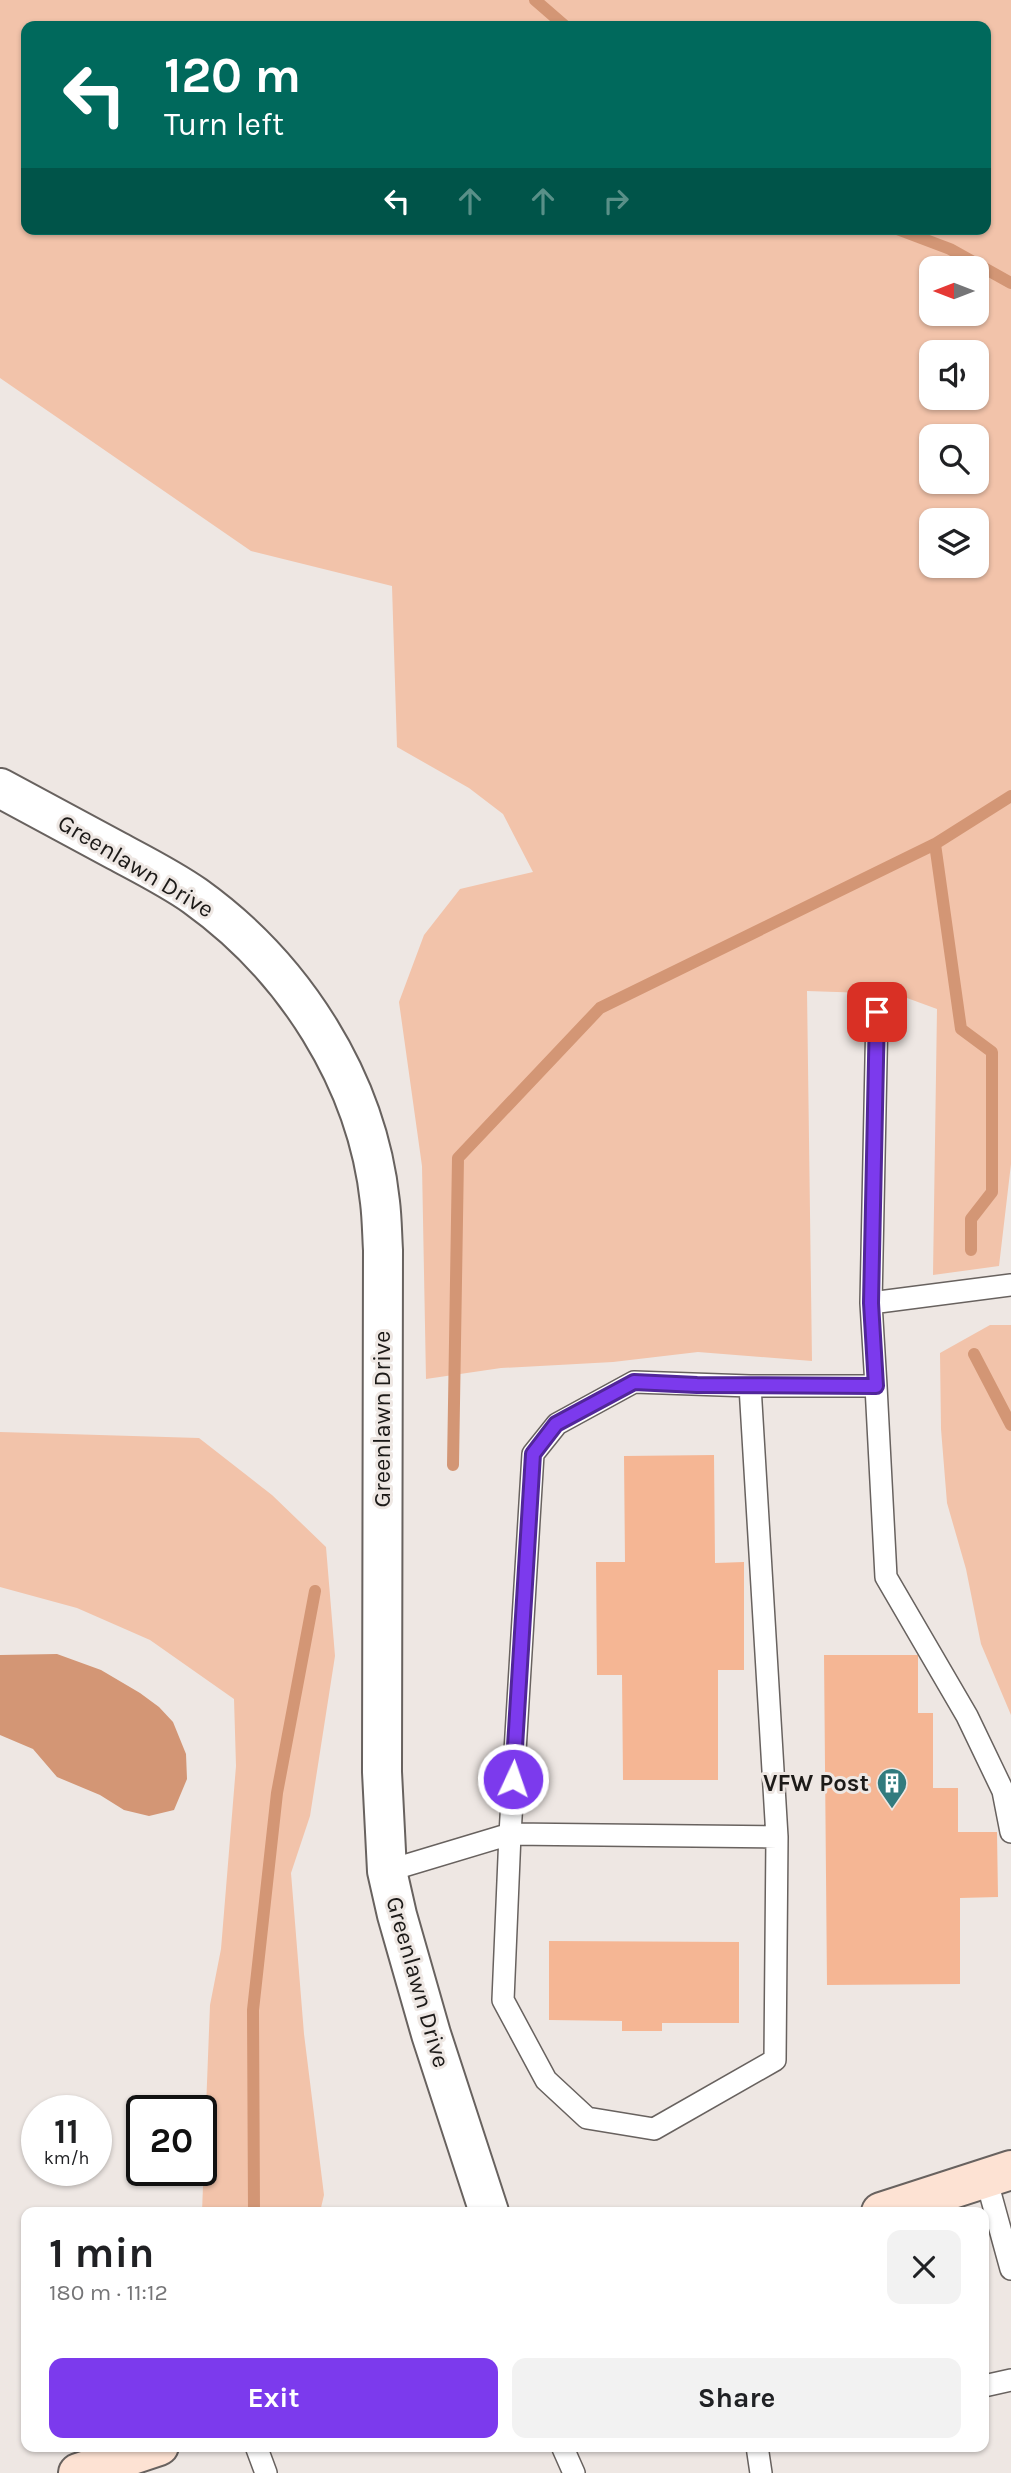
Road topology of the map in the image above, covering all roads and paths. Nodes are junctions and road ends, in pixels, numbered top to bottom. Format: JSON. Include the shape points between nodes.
{"nodes":[{"id":1,"x":0,"y":788,"type":"edge"},
{"id":2,"x":877,"y":1012,"type":"dead end"},
{"id":3,"x":1011,"y":1285,"type":"edge"},
{"id":4,"x":871,"y":1303,"type":"junction"},
{"id":5,"x":750,"y":1386,"type":"junction"},
{"id":6,"x":876,"y":1386,"type":"junction"},
{"id":7,"x":1011,"y":1832,"type":"edge"},
{"id":8,"x":510,"y":1833,"type":"junction"},
{"id":9,"x":777,"y":1837,"type":"junction"},
{"id":10,"x":387,"y":1871,"type":"junction"},
{"id":11,"x":999,"y":2174,"type":"edge"},
{"id":12,"x":487,"y":2207,"type":"edge"},
{"id":13,"x":897,"y":2207,"type":"edge"},
{"id":14,"x":1011,"y":2269,"type":"edge"},
{"id":15,"x":1011,"y":2380,"type":"edge"},
{"id":16,"x":989,"y":2385,"type":"edge"},
{"id":17,"x":141,"y":2452,"type":"edge"},
{"id":18,"x":258,"y":2452,"type":"edge"},
{"id":19,"x":565,"y":2452,"type":"edge"},
{"id":20,"x":758,"y":2452,"type":"edge"},
{"id":21,"x":78,"y":2473,"type":"edge"},
{"id":22,"x":266,"y":2473,"type":"edge"},
{"id":23,"x":574,"y":2473,"type":"edge"},
{"id":24,"x":761,"y":2473,"type":"edge"}],
"edges":[{"from":1,"to":10,"type":"street","name":"Greenlawn Drive","via":[[153,870],[234,928],[299,998],[329,1044],[352,1094],[380,1201],[383,1250],[382,1772]]},
{"from":2,"to":4,"type":"lane"},
{"from":3,"to":4,"type":"lane"},
{"from":4,"to":6,"type":"lane"},
{"from":5,"to":6,"type":"lane"},
{"from":5,"to":8,"type":"lane","via":[[634,1382],[556,1424],[533,1454]]},
{"from":5,"to":9,"type":"lane"},
{"from":6,"to":7,"type":"lane","via":[[886,1577],[967,1716],[1003,1791]]},
{"from":8,"to":9,"type":"lane"},
{"from":8,"to":9,"type":"lane","via":[[503,2000],[546,2080],[587,2118],[654,2129],[775,2060]]},
{"from":8,"to":10,"type":"lane"},
{"from":10,"to":12,"type":"street","name":"Greenlawn Drive","via":[[431,2034]]},
{"from":11,"to":13,"type":"main road"},
{"from":11,"to":14,"type":"lane"},
{"from":15,"to":16,"type":"lane"},
{"from":17,"to":21,"type":"main road"},
{"from":18,"to":22,"type":"lane"},
{"from":19,"to":23,"type":"lane"},
{"from":20,"to":24,"type":"lane"}]}
